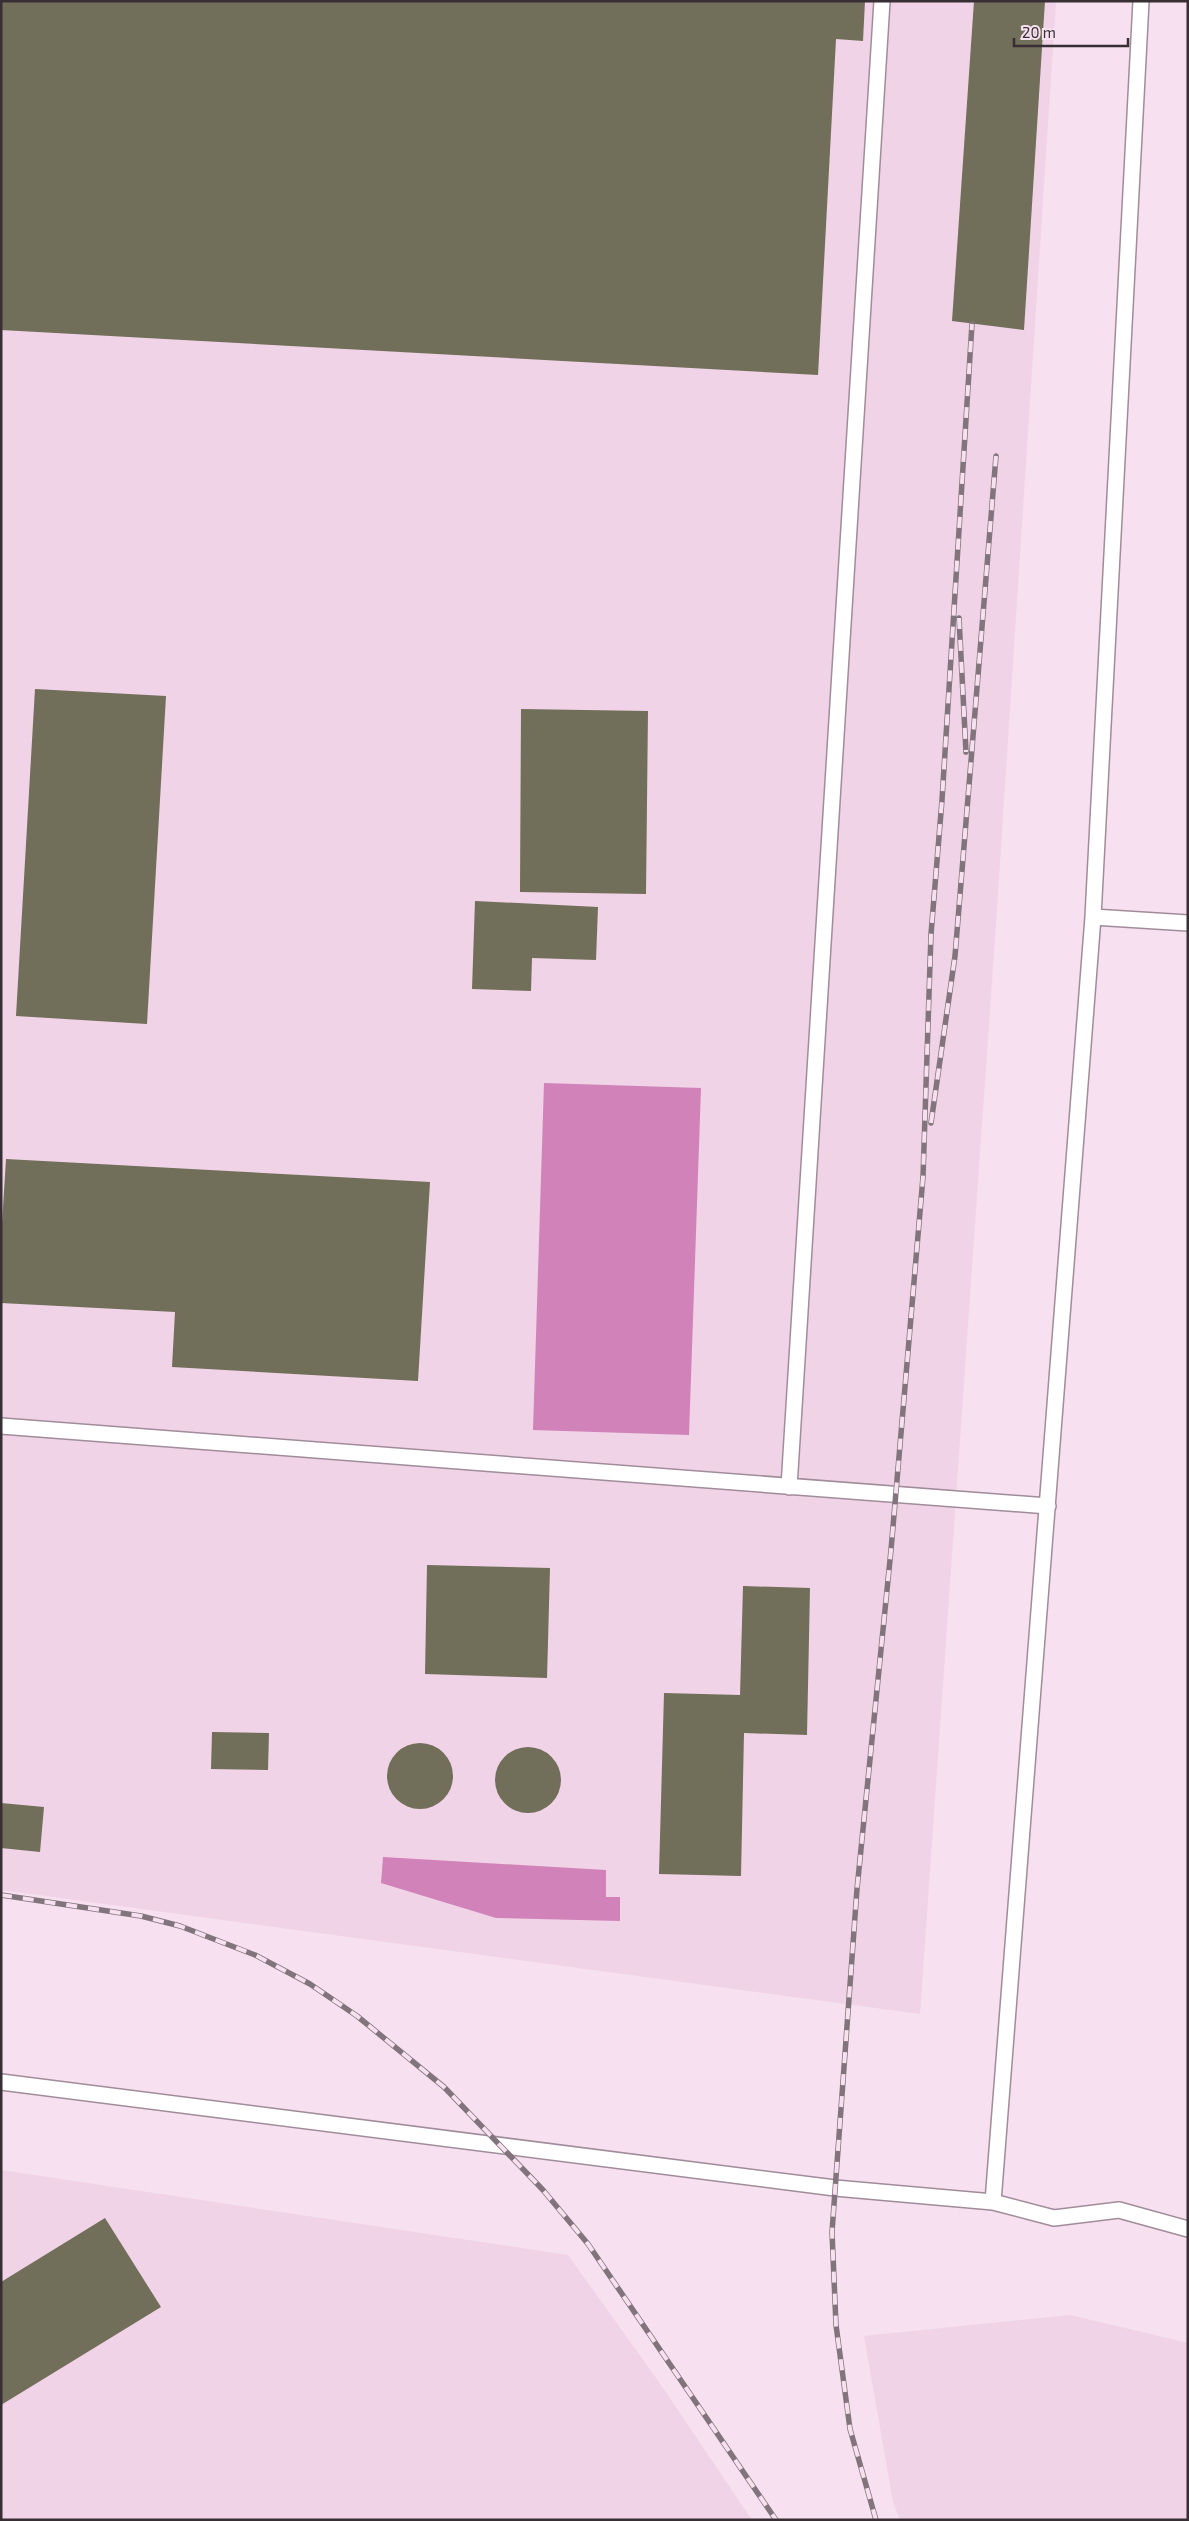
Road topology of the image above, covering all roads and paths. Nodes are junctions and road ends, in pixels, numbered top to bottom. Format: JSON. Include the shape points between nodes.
{"nodes":[{"id":1,"x":882,"y":1,"type":"edge"},
{"id":2,"x":1141,"y":1,"type":"edge"},
{"id":3,"x":1093,"y":917,"type":"junction"},
{"id":4,"x":1188,"y":922,"type":"edge"},
{"id":5,"x":1,"y":1426,"type":"edge"},
{"id":6,"x":789,"y":1487,"type":"junction"},
{"id":7,"x":1048,"y":1506,"type":"junction"},
{"id":8,"x":1,"y":2082,"type":"edge"},
{"id":9,"x":993,"y":2202,"type":"junction"},
{"id":10,"x":1188,"y":2229,"type":"edge"}],
"edges":[{"from":1,"to":6,"type":"lane"},
{"from":2,"to":3,"type":"lane"},
{"from":3,"to":4,"type":"lane"},
{"from":3,"to":7,"type":"lane"},
{"from":5,"to":6,"type":"lane"},
{"from":6,"to":7,"type":"lane"},
{"from":7,"to":9,"type":"lane"},
{"from":8,"to":9,"type":"lane","via":[[835,2188]]},
{"from":9,"to":10,"type":"lane","via":[[1054,2218],[1120,2210]]}]}
